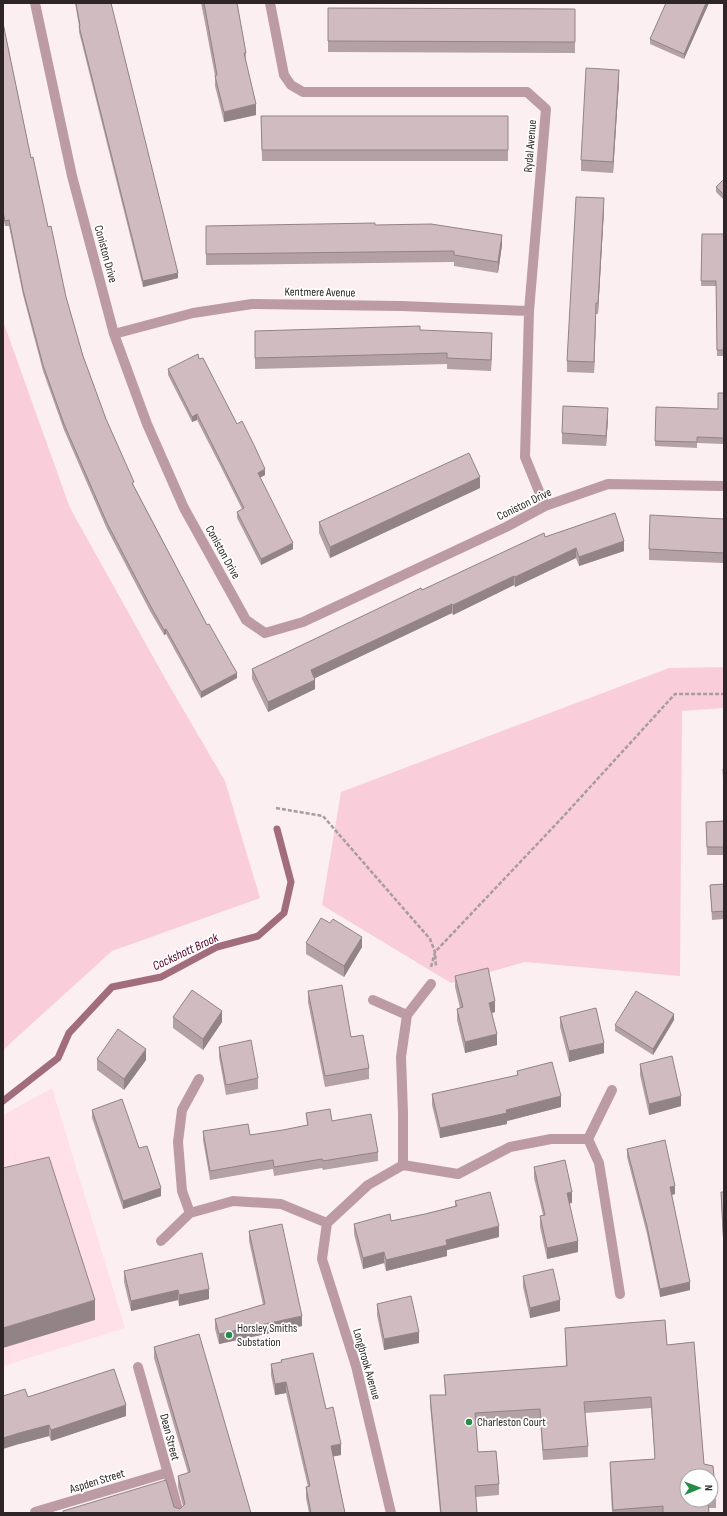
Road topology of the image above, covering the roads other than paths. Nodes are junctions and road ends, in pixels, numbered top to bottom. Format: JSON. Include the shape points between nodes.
{"nodes":[{"id":1,"x":35,"y":3,"type":"edge"},
{"id":2,"x":270,"y":3,"type":"edge"},
{"id":3,"x":529,"y":311,"type":"junction"},
{"id":4,"x":114,"y":334,"type":"junction"},
{"id":5,"x":724,"y":486,"type":"edge"},
{"id":6,"x":545,"y":506,"type":"junction"},
{"id":7,"x":431,"y":984,"type":"road end"},
{"id":8,"x":373,"y":1000,"type":"dead end"},
{"id":9,"x":407,"y":1016,"type":"junction"},
{"id":10,"x":198,"y":1079,"type":"dead end"},
{"id":11,"x":612,"y":1090,"type":"dead end"},
{"id":12,"x":588,"y":1139,"type":"junction"},
{"id":13,"x":403,"y":1165,"type":"junction"},
{"id":14,"x":190,"y":1213,"type":"junction"},
{"id":15,"x":327,"y":1223,"type":"junction"},
{"id":16,"x":161,"y":1241,"type":"dead end"},
{"id":17,"x":620,"y":1294,"type":"dead end"},
{"id":18,"x":138,"y":1367,"type":"dead end"},
{"id":19,"x":166,"y":1474,"type":"junction"},
{"id":20,"x":40,"y":1512,"type":"edge"},
{"id":21,"x":179,"y":1513,"type":"edge"},
{"id":22,"x":391,"y":1513,"type":"edge"}],
"edges":[{"from":1,"to":4,"type":"street","name":"Coniston Drive","via":[[72,176]]},
{"from":2,"to":3,"type":"street","name":"Rydal Avenue","via":[[284,75],[291,86],[303,92],[527,92],[546,109]]},
{"from":3,"to":4,"type":"street","name":"Kentmere Avenue","via":[[252,304],[193,313]]},
{"from":3,"to":6,"type":"street","name":"Rydal Avenue","via":[[525,457]]},
{"from":4,"to":6,"type":"street","name":"Coniston Drive","via":[[147,424],[184,508],[246,620],[265,633],[304,622],[506,527]]},
{"from":5,"to":6,"type":"street","name":"Coniston Drive","via":[[608,484]]},
{"from":7,"to":9,"type":"street"},
{"from":8,"to":9,"type":"street"},
{"from":9,"to":13,"type":"street","via":[[401,1057]]},
{"from":10,"to":14,"type":"street","via":[[182,1110],[178,1142],[182,1191]]},
{"from":11,"to":12,"type":"street"},
{"from":12,"to":13,"type":"street","via":[[551,1139],[510,1147],[458,1174]]},
{"from":12,"to":17,"type":"street","via":[[599,1163]]},
{"from":13,"to":15,"type":"street","via":[[368,1185]]},
{"from":14,"to":15,"type":"street","via":[[233,1201],[281,1204]]},
{"from":14,"to":16,"type":"street"},
{"from":15,"to":22,"type":"street","name":"Longbrook Avenue","via":[[322,1259],[356,1366]]},
{"from":18,"to":19,"type":"street","name":"Dean Street"},
{"from":19,"to":20,"type":"street","name":"Aspden Street"},
{"from":19,"to":21,"type":"street","name":"Dean Street"}]}
